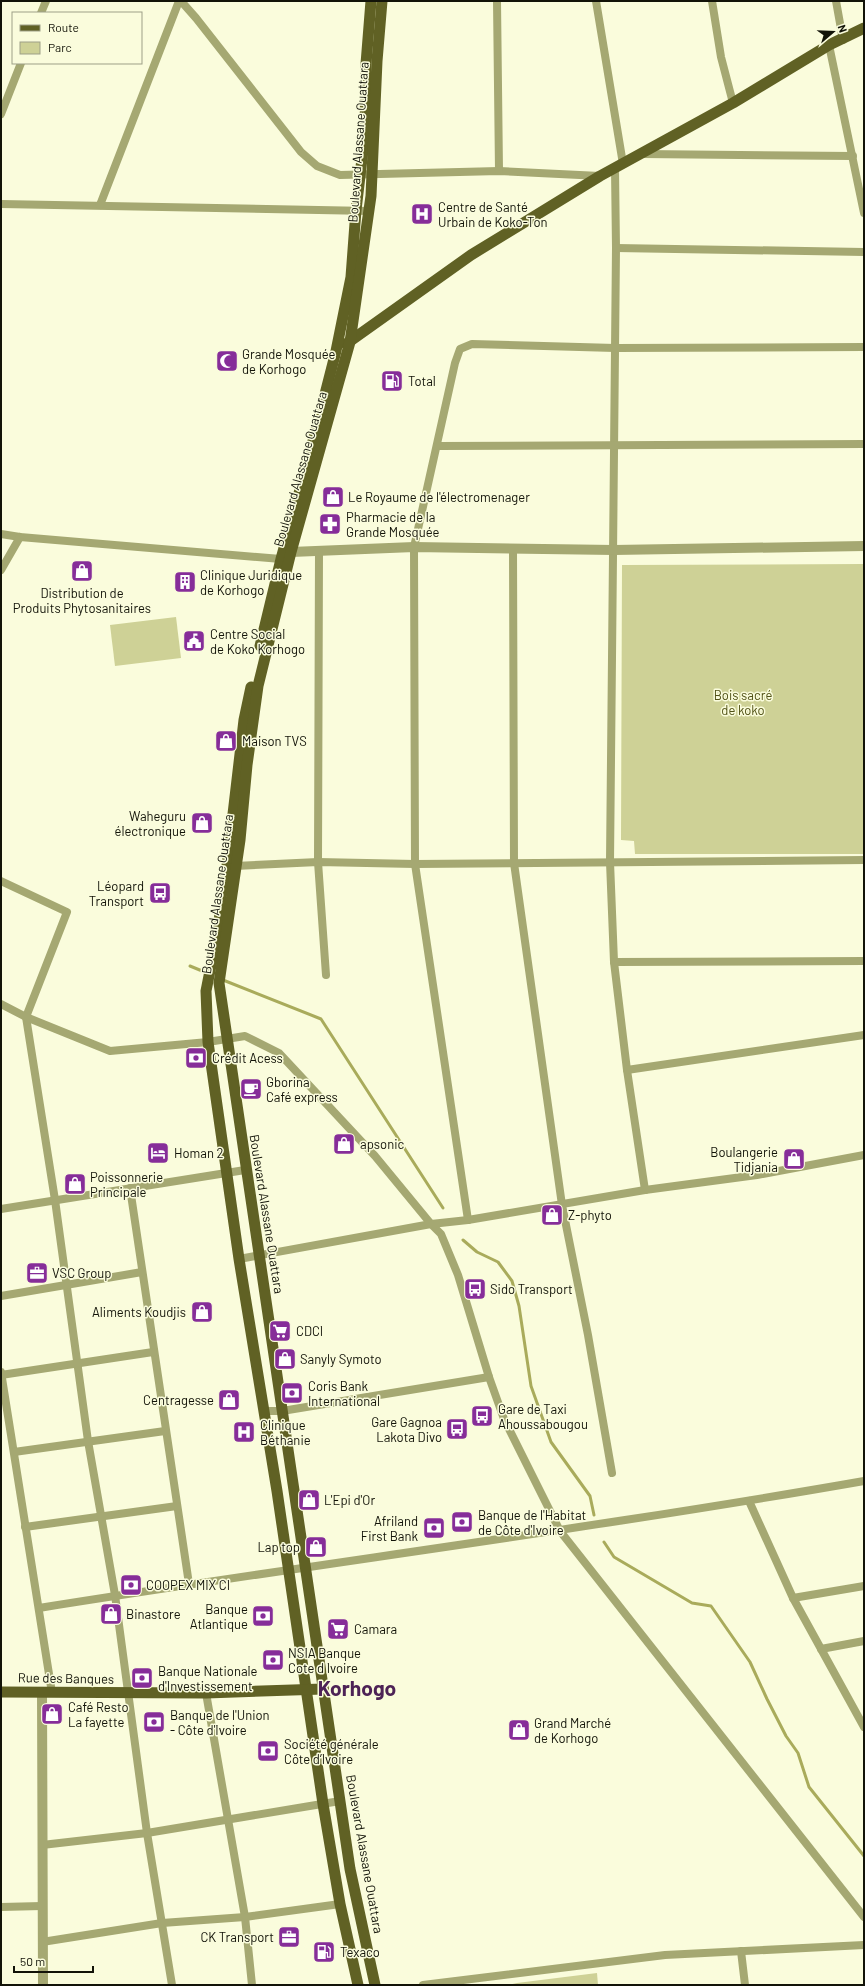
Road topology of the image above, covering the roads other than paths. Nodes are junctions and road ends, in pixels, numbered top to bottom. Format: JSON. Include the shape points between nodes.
{"nodes":[{"id":1,"x":46,"y":1,"type":"edge"},
{"id":2,"x":180,"y":1,"type":"edge"},
{"id":3,"x":371,"y":1,"type":"edge"},
{"id":4,"x":382,"y":1,"type":"edge"},
{"id":5,"x":497,"y":1,"type":"edge"},
{"id":6,"x":596,"y":1,"type":"edge"},
{"id":7,"x":712,"y":1,"type":"edge"},
{"id":8,"x":836,"y":1,"type":"edge"},
{"id":9,"x":41,"y":12,"type":"edge"},
{"id":10,"x":864,"y":28,"type":"edge"},
{"id":11,"x":843,"y":40,"type":"junction"},
{"id":12,"x":829,"y":45,"type":"junction"},
{"id":13,"x":21,"y":64,"type":"edge"},
{"id":14,"x":733,"y":103,"type":"junction"},
{"id":15,"x":1,"y":114,"type":"edge"},
{"id":16,"x":639,"y":154,"type":"junction"},
{"id":17,"x":853,"y":156,"type":"junction"},
{"id":18,"x":619,"y":167,"type":"junction"},
{"id":19,"x":499,"y":171,"type":"junction"},
{"id":20,"x":367,"y":175,"type":"junction"},
{"id":21,"x":600,"y":176,"type":"junction"},
{"id":22,"x":1,"y":204,"type":"edge"},
{"id":23,"x":100,"y":205,"type":"junction"},
{"id":24,"x":356,"y":210,"type":"junction"},
{"id":25,"x":370,"y":211,"type":"junction"},
{"id":26,"x":864,"y":213,"type":"edge"},
{"id":27,"x":616,"y":248,"type":"junction"},
{"id":28,"x":864,"y":252,"type":"edge"},
{"id":29,"x":350,"y":342,"type":"junction"},
{"id":30,"x":864,"y":347,"type":"edge"},
{"id":31,"x":615,"y":348,"type":"junction"},
{"id":32,"x":336,"y":351,"type":"junction"},
{"id":33,"x":614,"y":444,"type":"junction"},
{"id":34,"x":864,"y":444,"type":"edge"},
{"id":35,"x":438,"y":446,"type":"junction"},
{"id":36,"x":1,"y":534,"type":"edge"},
{"id":37,"x":20,"y":537,"type":"junction"},
{"id":38,"x":864,"y":546,"type":"edge"},
{"id":39,"x":414,"y":547,"type":"junction"},
{"id":40,"x":513,"y":549,"type":"junction"},
{"id":41,"x":614,"y":550,"type":"junction"},
{"id":42,"x":319,"y":551,"type":"junction"},
{"id":43,"x":291,"y":552,"type":"junction"},
{"id":44,"x":280,"y":559,"type":"junction"},
{"id":45,"x":1,"y":570,"type":"edge"},
{"id":46,"x":864,"y":860,"type":"edge"},
{"id":47,"x":318,"y":862,"type":"junction"},
{"id":48,"x":610,"y":862,"type":"junction"},
{"id":49,"x":514,"y":863,"type":"junction"},
{"id":50,"x":415,"y":864,"type":"junction"},
{"id":51,"x":235,"y":866,"type":"junction"},
{"id":52,"x":226,"y":874,"type":"junction"},
{"id":53,"x":1,"y":881,"type":"edge"},
{"id":54,"x":864,"y":961,"type":"edge"},
{"id":55,"x":614,"y":962,"type":"junction"},
{"id":56,"x":215,"y":971,"type":"junction"},
{"id":57,"x":326,"y":974,"type":"dead end"},
{"id":58,"x":1,"y":1004,"type":"edge"},
{"id":59,"x":26,"y":1017,"type":"junction"},
{"id":60,"x":864,"y":1035,"type":"edge"},
{"id":61,"x":226,"y":1038,"type":"junction"},
{"id":62,"x":208,"y":1042,"type":"junction"},
{"id":63,"x":627,"y":1070,"type":"junction"},
{"id":64,"x":864,"y":1155,"type":"edge"},
{"id":65,"x":245,"y":1170,"type":"junction"},
{"id":66,"x":226,"y":1173,"type":"junction"},
{"id":67,"x":130,"y":1188,"type":"junction"},
{"id":68,"x":645,"y":1190,"type":"junction"},
{"id":69,"x":55,"y":1200,"type":"junction"},
{"id":70,"x":562,"y":1205,"type":"junction"},
{"id":71,"x":1,"y":1209,"type":"edge"},
{"id":72,"x":468,"y":1220,"type":"junction"},
{"id":73,"x":431,"y":1224,"type":"junction"},
{"id":74,"x":259,"y":1255,"type":"junction"},
{"id":75,"x":239,"y":1259,"type":"junction"},
{"id":76,"x":142,"y":1272,"type":"junction"},
{"id":77,"x":66,"y":1284,"type":"junction"},
{"id":78,"x":1,"y":1296,"type":"edge"},
{"id":79,"x":153,"y":1352,"type":"junction"},
{"id":80,"x":76,"y":1363,"type":"junction"},
{"id":81,"x":1,"y":1373,"type":"edge"},
{"id":82,"x":489,"y":1377,"type":"junction"},
{"id":83,"x":264,"y":1411,"type":"junction"},
{"id":84,"x":282,"y":1411,"type":"junction"},
{"id":85,"x":166,"y":1431,"type":"junction"},
{"id":86,"x":88,"y":1440,"type":"junction"},
{"id":87,"x":14,"y":1452,"type":"junction"},
{"id":88,"x":612,"y":1473,"type":"dead end"},
{"id":89,"x":864,"y":1481,"type":"edge"},
{"id":90,"x":749,"y":1501,"type":"junction"},
{"id":91,"x":177,"y":1506,"type":"junction"},
{"id":92,"x":102,"y":1518,"type":"junction"},
{"id":93,"x":25,"y":1527,"type":"junction"},
{"id":94,"x":560,"y":1531,"type":"junction"},
{"id":95,"x":305,"y":1566,"type":"junction"},
{"id":96,"x":289,"y":1569,"type":"junction"},
{"id":97,"x":189,"y":1584,"type":"junction"},
{"id":98,"x":864,"y":1586,"type":"edge"},
{"id":99,"x":115,"y":1595,"type":"junction"},
{"id":100,"x":793,"y":1598,"type":"junction"},
{"id":101,"x":39,"y":1608,"type":"junction"},
{"id":102,"x":864,"y":1641,"type":"edge"},
{"id":103,"x":821,"y":1649,"type":"junction"},
{"id":104,"x":323,"y":1689,"type":"junction"},
{"id":105,"x":307,"y":1690,"type":"junction"},
{"id":106,"x":1,"y":1692,"type":"edge"},
{"id":107,"x":47,"y":1692,"type":"junction"},
{"id":108,"x":127,"y":1693,"type":"junction"},
{"id":109,"x":206,"y":1693,"type":"junction"},
{"id":110,"x":864,"y":1727,"type":"edge"},
{"id":111,"x":340,"y":1801,"type":"junction"},
{"id":112,"x":324,"y":1804,"type":"junction"},
{"id":113,"x":227,"y":1820,"type":"junction"},
{"id":114,"x":147,"y":1833,"type":"junction"},
{"id":115,"x":42,"y":1845,"type":"junction"},
{"id":116,"x":354,"y":1887,"type":"junction"},
{"id":117,"x":338,"y":1889,"type":"junction"},
{"id":118,"x":340,"y":1904,"type":"junction"},
{"id":119,"x":42,"y":1906,"type":"junction"},
{"id":120,"x":1,"y":1907,"type":"edge"},
{"id":121,"x":244,"y":1917,"type":"junction"},
{"id":122,"x":864,"y":1918,"type":"edge"},
{"id":123,"x":162,"y":1923,"type":"junction"},
{"id":124,"x":42,"y":1942,"type":"junction"},
{"id":125,"x":864,"y":1945,"type":"edge"},
{"id":126,"x":741,"y":1951,"type":"junction"},
{"id":127,"x":475,"y":1982,"type":"edge"},
{"id":128,"x":43,"y":1985,"type":"edge"},
{"id":129,"x":172,"y":1985,"type":"edge"},
{"id":130,"x":252,"y":1985,"type":"edge"},
{"id":131,"x":358,"y":1985,"type":"edge"},
{"id":132,"x":375,"y":1985,"type":"edge"},
{"id":133,"x":423,"y":1985,"type":"edge"},
{"id":134,"x":745,"y":1985,"type":"edge"}],
"edges":[{"from":1,"to":9,"type":"street"},
{"from":2,"to":20,"type":"street","via":[[301,152],[317,166],[340,175]]},
{"from":2,"to":23,"type":"street"},
{"from":3,"to":20,"type":"main road","name":"Boulevard Alassane Ouattara","via":[[366,64]]},
{"from":4,"to":20,"type":"main road","name":"Boulevard Alassane Ouattara"},
{"from":5,"to":19,"type":"street"},
{"from":6,"to":18,"type":"street"},
{"from":7,"to":14,"type":"street","via":[[721,57]]},
{"from":8,"to":11,"type":"street"},
{"from":10,"to":11,"type":"main road"},
{"from":11,"to":12,"type":"main road"},
{"from":12,"to":14,"type":"main road"},
{"from":12,"to":17,"type":"street"},
{"from":13,"to":15,"type":"street"},
{"from":14,"to":16,"type":"main road"},
{"from":16,"to":17,"type":"street"},
{"from":16,"to":18,"type":"main road"},
{"from":17,"to":26,"type":"street"},
{"from":18,"to":21,"type":"main road"},
{"from":18,"to":27,"type":"street"},
{"from":19,"to":20,"type":"street"},
{"from":19,"to":21,"type":"street"},
{"from":20,"to":24,"type":"main road","name":"Boulevard Alassane Ouattara"},
{"from":20,"to":25,"type":"main road","name":"Boulevard Alassane Ouattara"},
{"from":21,"to":29,"type":"main road","via":[[472,254]]},
{"from":22,"to":23,"type":"street"},
{"from":23,"to":24,"type":"street"},
{"from":24,"to":25,"type":"street"},
{"from":24,"to":32,"type":"main road","name":"Boulevard Alassane Ouattara","via":[[351,277]]},
{"from":25,"to":29,"type":"main road","name":"Boulevard Alassane Ouattara"},
{"from":27,"to":28,"type":"street"},
{"from":27,"to":31,"type":"street"},
{"from":29,"to":32,"type":"main road"},
{"from":29,"to":43,"type":"main road","name":"Boulevard Alassane Ouattara"},
{"from":30,"to":31,"type":"street"},
{"from":31,"to":33,"type":"street"},
{"from":31,"to":35,"type":"street","via":[[472,344],[460,349]]},
{"from":32,"to":44,"type":"main road","name":"Boulevard Alassane Ouattara"},
{"from":33,"to":34,"type":"street"},
{"from":33,"to":35,"type":"street"},
{"from":33,"to":41,"type":"street"},
{"from":35,"to":39,"type":"street"},
{"from":36,"to":37,"type":"street"},
{"from":37,"to":44,"type":"street"},
{"from":37,"to":45,"type":"street"},
{"from":38,"to":41,"type":"street"},
{"from":39,"to":40,"type":"street"},
{"from":39,"to":42,"type":"street"},
{"from":39,"to":50,"type":"street"},
{"from":40,"to":41,"type":"street"},
{"from":40,"to":49,"type":"street"},
{"from":41,"to":48,"type":"street"},
{"from":42,"to":43,"type":"street"},
{"from":42,"to":47,"type":"street"},
{"from":43,"to":44,"type":"street"},
{"from":43,"to":51,"type":"main road","name":"Boulevard Alassane Ouattara","via":[[258,686]]},
{"from":44,"to":52,"type":"main road","name":"Boulevard Alassane Ouattara","via":[[244,720]]},
{"from":46,"to":48,"type":"street"},
{"from":47,"to":50,"type":"street"},
{"from":47,"to":51,"type":"street"},
{"from":47,"to":57,"type":"street"},
{"from":48,"to":49,"type":"street"},
{"from":48,"to":55,"type":"street"},
{"from":49,"to":50,"type":"street"},
{"from":49,"to":70,"type":"street"},
{"from":50,"to":72,"type":"street"},
{"from":51,"to":52,"type":"street"},
{"from":51,"to":56,"type":"main road","name":"Boulevard Alassane Ouattara"},
{"from":52,"to":56,"type":"main road","name":"Boulevard Alassane Ouattara","via":[[221,897]]},
{"from":53,"to":59,"type":"street","via":[[67,912]]},
{"from":54,"to":55,"type":"street"},
{"from":55,"to":63,"type":"street"},
{"from":56,"to":61,"type":"main road","name":"Boulevard Alassane Ouattara","via":[[219,983]]},
{"from":56,"to":62,"type":"main road","name":"Boulevard Alassane Ouattara","via":[[206,990]]},
{"from":58,"to":59,"type":"street"},
{"from":59,"to":62,"type":"street","via":[[110,1050]]},
{"from":59,"to":69,"type":"street"},
{"from":60,"to":63,"type":"street"},
{"from":61,"to":62,"type":"street"},
{"from":61,"to":65,"type":"main road","name":"Boulevard Alassane Ouattara"},
{"from":61,"to":73,"type":"street","via":[[245,1036],[279,1053],[375,1156]]},
{"from":62,"to":66,"type":"main road","name":"Boulevard Alassane Ouattara"},
{"from":63,"to":68,"type":"street"},
{"from":64,"to":68,"type":"street","via":[[757,1175]]},
{"from":65,"to":66,"type":"street"},
{"from":65,"to":74,"type":"main road","name":"Boulevard Alassane Ouattara"},
{"from":66,"to":67,"type":"street"},
{"from":66,"to":75,"type":"main road","name":"Boulevard Alassane Ouattara"},
{"from":67,"to":69,"type":"street"},
{"from":67,"to":76,"type":"street"},
{"from":68,"to":70,"type":"street"},
{"from":69,"to":71,"type":"street"},
{"from":69,"to":77,"type":"street"},
{"from":70,"to":72,"type":"street"},
{"from":70,"to":88,"type":"street"},
{"from":72,"to":73,"type":"street"},
{"from":73,"to":74,"type":"street"},
{"from":73,"to":82,"type":"street","via":[[441,1234],[458,1275]]},
{"from":74,"to":75,"type":"street"},
{"from":74,"to":84,"type":"main road","name":"Boulevard Alassane Ouattara"},
{"from":75,"to":83,"type":"main road","name":"Boulevard Alassane Ouattara"},
{"from":76,"to":77,"type":"street"},
{"from":76,"to":79,"type":"street"},
{"from":77,"to":78,"type":"street"},
{"from":77,"to":80,"type":"street"},
{"from":79,"to":80,"type":"street"},
{"from":79,"to":85,"type":"street"},
{"from":80,"to":81,"type":"street"},
{"from":80,"to":86,"type":"street"},
{"from":81,"to":87,"type":"street"},
{"from":82,"to":84,"type":"street"},
{"from":82,"to":94,"type":"street","via":[[504,1419]]},
{"from":83,"to":84,"type":"street"},
{"from":83,"to":96,"type":"main road","name":"Boulevard Alassane Ouattara"},
{"from":84,"to":95,"type":"main road","name":"Boulevard Alassane Ouattara"},
{"from":85,"to":86,"type":"street"},
{"from":85,"to":91,"type":"street"},
{"from":86,"to":87,"type":"street"},
{"from":86,"to":92,"type":"street"},
{"from":87,"to":93,"type":"street"},
{"from":89,"to":90,"type":"street"},
{"from":90,"to":94,"type":"street"},
{"from":90,"to":100,"type":"street"},
{"from":91,"to":92,"type":"street"},
{"from":91,"to":97,"type":"street"},
{"from":92,"to":93,"type":"street"},
{"from":92,"to":99,"type":"street"},
{"from":93,"to":101,"type":"street"},
{"from":94,"to":95,"type":"street"},
{"from":94,"to":122,"type":"street"},
{"from":95,"to":96,"type":"street"},
{"from":95,"to":104,"type":"main road","name":"Boulevard Alassane Ouattara"},
{"from":96,"to":97,"type":"street"},
{"from":96,"to":105,"type":"main road","name":"Boulevard Alassane Ouattara"},
{"from":97,"to":99,"type":"street"},
{"from":98,"to":100,"type":"street"},
{"from":99,"to":101,"type":"street"},
{"from":99,"to":108,"type":"street"},
{"from":100,"to":103,"type":"street"},
{"from":101,"to":107,"type":"street"},
{"from":102,"to":103,"type":"street"},
{"from":103,"to":110,"type":"street"},
{"from":104,"to":105,"type":"main road","name":"Rue des Banques"},
{"from":104,"to":111,"type":"main road","name":"Boulevard Alassane Ouattara"},
{"from":105,"to":109,"type":"main road","name":"Rue des Banques"},
{"from":105,"to":112,"type":"main road","name":"Boulevard Alassane Ouattara"},
{"from":106,"to":107,"type":"main road","name":"Rue des Banques"},
{"from":107,"to":108,"type":"main road","name":"Rue des Banques"},
{"from":107,"to":115,"type":"street"},
{"from":108,"to":109,"type":"main road","name":"Rue des Banques"},
{"from":108,"to":114,"type":"street"},
{"from":109,"to":113,"type":"street"},
{"from":111,"to":112,"type":"street"},
{"from":111,"to":116,"type":"main road","name":"Boulevard Alassane Ouattara"},
{"from":112,"to":113,"type":"street"},
{"from":112,"to":117,"type":"main road","name":"Boulevard Alassane Ouattara"},
{"from":113,"to":114,"type":"street"},
{"from":113,"to":121,"type":"street"},
{"from":114,"to":115,"type":"street"},
{"from":114,"to":123,"type":"street"},
{"from":115,"to":119,"type":"street"},
{"from":116,"to":117,"type":"main road"},
{"from":116,"to":132,"type":"main road","name":"Boulevard Alassane Ouattara"},
{"from":117,"to":118,"type":"main road","name":"Boulevard Alassane Ouattara"},
{"from":118,"to":121,"type":"street"},
{"from":118,"to":131,"type":"main road","name":"Boulevard Alassane Ouattara"},
{"from":119,"to":120,"type":"street"},
{"from":119,"to":124,"type":"street"},
{"from":121,"to":123,"type":"street"},
{"from":121,"to":130,"type":"street"},
{"from":123,"to":124,"type":"street"},
{"from":123,"to":129,"type":"street"},
{"from":124,"to":128,"type":"street"},
{"from":125,"to":126,"type":"street"},
{"from":126,"to":127,"type":"street","via":[[665,1955]]},
{"from":126,"to":134,"type":"street"},
{"from":127,"to":133,"type":"street"}]}
